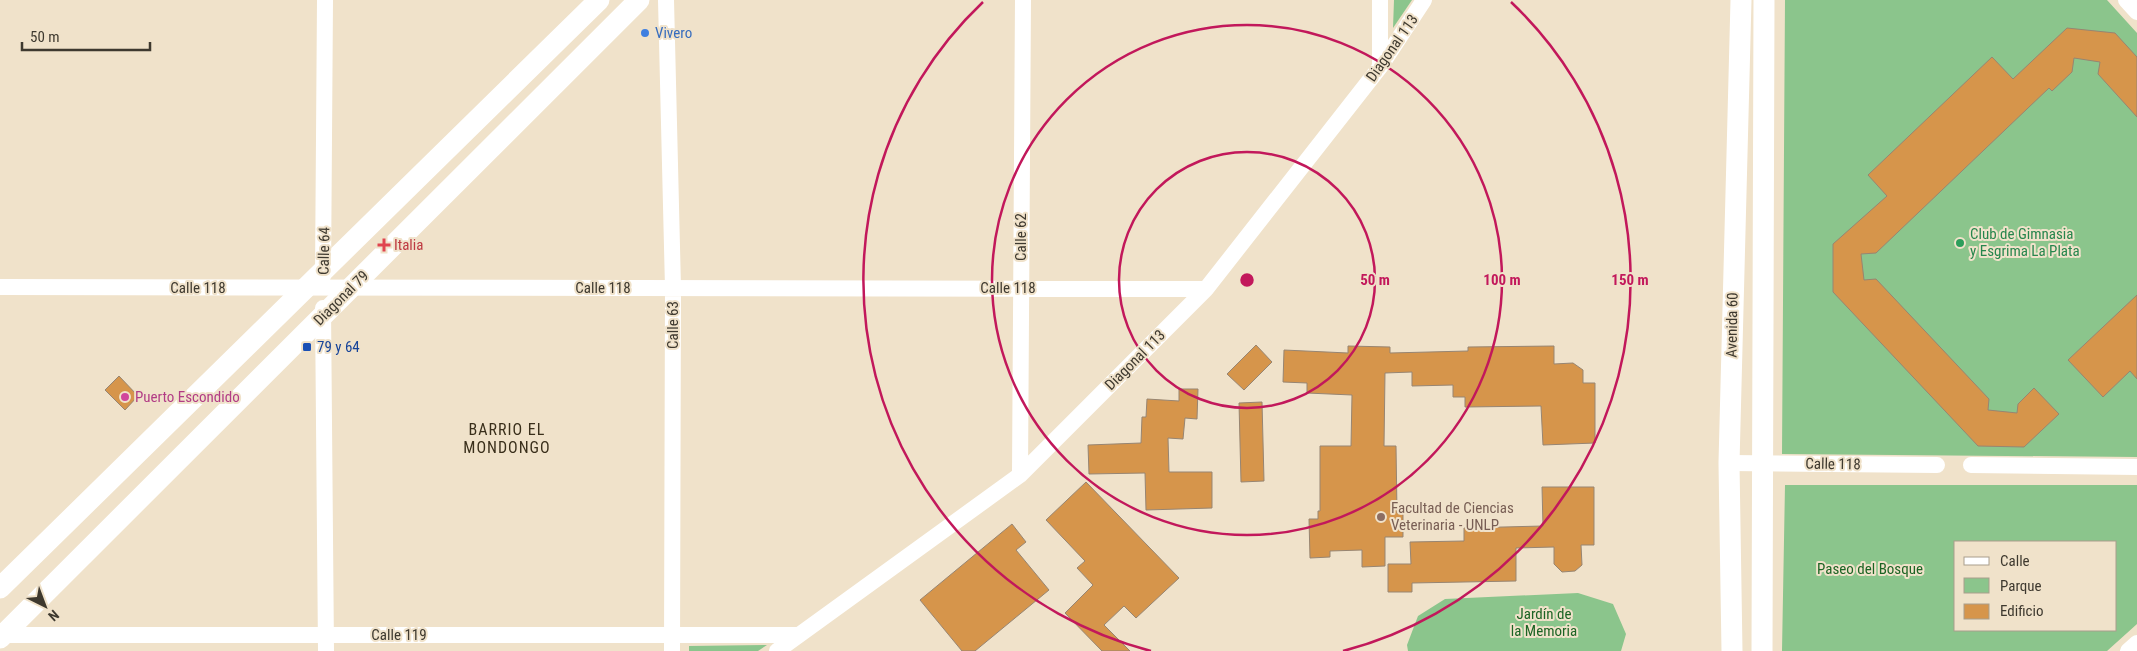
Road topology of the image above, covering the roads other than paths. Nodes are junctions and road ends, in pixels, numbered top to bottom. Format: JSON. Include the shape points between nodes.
{"nodes":[{"id":1,"x":325,"y":0,"type":"edge"},
{"id":2,"x":599,"y":0,"type":"edge"},
{"id":3,"x":639,"y":0,"type":"edge"},
{"id":4,"x":666,"y":0,"type":"edge"},
{"id":5,"x":1023,"y":0,"type":"edge"},
{"id":6,"x":1380,"y":0,"type":"edge"},
{"id":7,"x":1424,"y":0,"type":"edge"},
{"id":8,"x":1741,"y":0,"type":"edge"},
{"id":9,"x":1764,"y":0,"type":"edge"},
{"id":10,"x":2126,"y":0,"type":"edge"},
{"id":11,"x":2137,"y":12,"type":"edge"},
{"id":12,"x":1380,"y":67,"type":"junction"},
{"id":13,"x":317,"y":282,"type":"junction"},
{"id":14,"x":0,"y":287,"type":"edge"},
{"id":15,"x":352,"y":287,"type":"junction"},
{"id":16,"x":673,"y":288,"type":"junction"},
{"id":17,"x":1021,"y":288,"type":"junction"},
{"id":18,"x":1206,"y":289,"type":"junction"},
{"id":19,"x":323,"y":316,"type":"junction"},
{"id":20,"x":1729,"y":463,"type":"junction"},
{"id":21,"x":1762,"y":463,"type":"junction"},
{"id":22,"x":1937,"y":465,"type":"dead end"},
{"id":23,"x":1971,"y":465,"type":"dead end"},
{"id":24,"x":2137,"y":466,"type":"edge"},
{"id":25,"x":1020,"y":475,"type":"junction"},
{"id":26,"x":0,"y":588,"type":"edge"},
{"id":27,"x":798,"y":635,"type":"junction"},
{"id":28,"x":1,"y":636,"type":"edge"},
{"id":29,"x":2137,"y":642,"type":"edge"},
{"id":30,"x":326,"y":643,"type":"edge"},
{"id":31,"x":672,"y":643,"type":"edge"},
{"id":32,"x":777,"y":651,"type":"edge"},
{"id":33,"x":1732,"y":651,"type":"edge"},
{"id":34,"x":1762,"y":651,"type":"edge"},
{"id":35,"x":2128,"y":651,"type":"edge"}],
"edges":[{"from":1,"to":13,"type":"street","name":"Calle 64"},
{"from":2,"to":13,"type":"main road","name":"Diagonal 79"},
{"from":3,"to":15,"type":"main road","name":"Diagonal 79"},
{"from":4,"to":16,"type":"street","name":"Calle 63"},
{"from":5,"to":17,"type":"street","name":"Calle 62"},
{"from":6,"to":12,"type":"street"},
{"from":7,"to":12,"type":"street","name":"Diagonal 113"},
{"from":8,"to":20,"type":"main road","name":"Avenida 60"},
{"from":9,"to":21,"type":"main road","name":"Avenida 60"},
{"from":10,"to":11,"type":"street"},
{"from":12,"to":18,"type":"street","name":"Diagonal 113"},
{"from":13,"to":14,"type":"street","name":"Calle 118"},
{"from":13,"to":15,"type":"street","name":"Calle 118"},
{"from":13,"to":19,"type":"street","name":"Calle 64"},
{"from":13,"to":26,"type":"main road","name":"Diagonal 79"},
{"from":15,"to":16,"type":"street","name":"Calle 118"},
{"from":15,"to":19,"type":"main road","name":"Diagonal 79"},
{"from":16,"to":17,"type":"street","name":"Calle 118"},
{"from":16,"to":31,"type":"street","name":"Calle 63"},
{"from":17,"to":18,"type":"street","name":"Calle 118"},
{"from":17,"to":25,"type":"street","name":"Calle 62"},
{"from":18,"to":25,"type":"street","name":"Diagonal 113"},
{"from":19,"to":28,"type":"main road","name":"Diagonal 79"},
{"from":19,"to":30,"type":"street","name":"Calle 64"},
{"from":20,"to":21,"type":"street","name":"Calle 118"},
{"from":20,"to":33,"type":"main road","name":"Avenida 60"},
{"from":21,"to":22,"type":"street","name":"Calle 118"},
{"from":21,"to":34,"type":"main road","name":"Avenida 60"},
{"from":23,"to":24,"type":"street"},
{"from":25,"to":27,"type":"street","name":"Diagonal 113"},
{"from":27,"to":31,"type":"street","name":"Calle 119"},
{"from":27,"to":32,"type":"street","name":"Diagonal 113"},
{"from":28,"to":30,"type":"street","name":"Calle 119"},
{"from":29,"to":35,"type":"street"},
{"from":30,"to":31,"type":"street","name":"Calle 119"}]}
